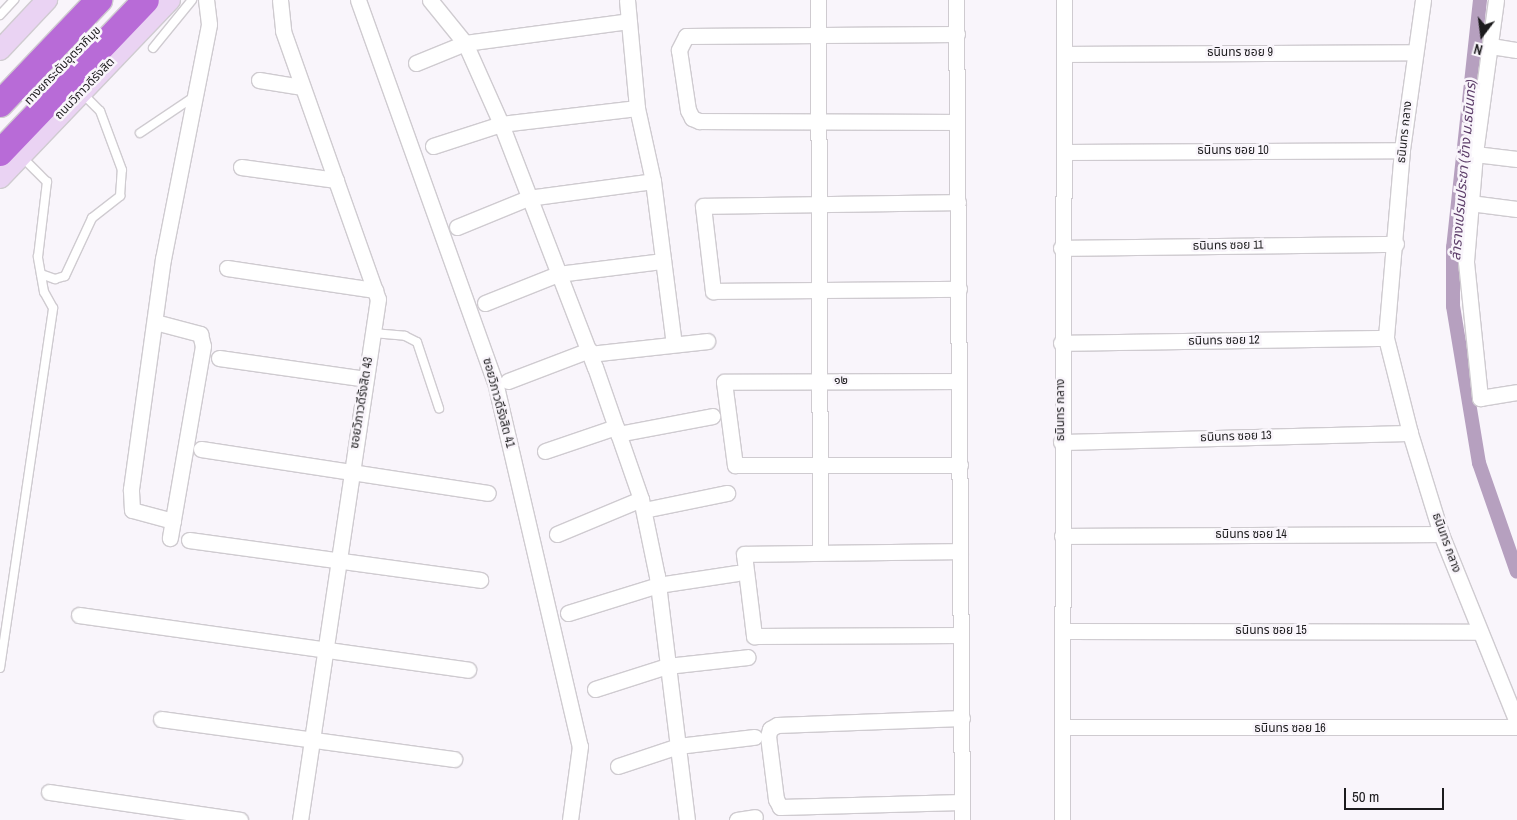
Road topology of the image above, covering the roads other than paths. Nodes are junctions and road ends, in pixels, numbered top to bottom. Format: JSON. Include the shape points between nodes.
{"nodes":[{"id":1,"x":14,"y":0,"type":"edge"},
{"id":2,"x":47,"y":0,"type":"edge"},
{"id":3,"x":79,"y":0,"type":"edge"},
{"id":4,"x":98,"y":0,"type":"edge"},
{"id":5,"x":126,"y":0,"type":"edge"},
{"id":6,"x":146,"y":0,"type":"edge"},
{"id":7,"x":170,"y":0,"type":"edge"},
{"id":8,"x":192,"y":0,"type":"edge"},
{"id":9,"x":206,"y":0,"type":"edge"},
{"id":10,"x":280,"y":0,"type":"edge"},
{"id":11,"x":358,"y":0,"type":"edge"},
{"id":12,"x":430,"y":0,"type":"edge"},
{"id":13,"x":627,"y":0,"type":"edge"},
{"id":14,"x":818,"y":0,"type":"edge"},
{"id":15,"x":956,"y":0,"type":"edge"},
{"id":16,"x":1064,"y":0,"type":"edge"},
{"id":17,"x":1423,"y":0,"type":"edge"},
{"id":18,"x":1496,"y":0,"type":"edge"},
{"id":19,"x":0,"y":15,"type":"edge"},
{"id":20,"x":629,"y":21,"type":"junction"},
{"id":21,"x":957,"y":34,"type":"junction"},
{"id":22,"x":818,"y":35,"type":"junction"},
{"id":23,"x":465,"y":43,"type":"junction"},
{"id":24,"x":1491,"y":46,"type":"junction"},
{"id":25,"x":153,"y":48,"type":"dead end"},
{"id":26,"x":0,"y":50,"type":"edge"},
{"id":27,"x":1517,"y":50,"type":"edge"},
{"id":28,"x":1414,"y":52,"type":"junction"},
{"id":29,"x":1065,"y":54,"type":"junction"},
{"id":30,"x":416,"y":63,"type":"dead end"},
{"id":31,"x":259,"y":80,"type":"dead end"},
{"id":32,"x":0,"y":84,"type":"edge"},
{"id":33,"x":302,"y":87,"type":"junction"},
{"id":34,"x":196,"y":95,"type":"junction"},
{"id":35,"x":74,"y":102,"type":"junction"},
{"id":36,"x":0,"y":104,"type":"edge"},
{"id":37,"x":637,"y":108,"type":"junction"},
{"id":38,"x":818,"y":122,"type":"junction"},
{"id":39,"x":957,"y":122,"type":"junction"},
{"id":40,"x":501,"y":124,"type":"junction"},
{"id":41,"x":0,"y":132,"type":"edge"},
{"id":42,"x":140,"y":133,"type":"dead end"},
{"id":43,"x":433,"y":146,"type":"dead end"},
{"id":44,"x":1402,"y":150,"type":"junction"},
{"id":45,"x":1064,"y":152,"type":"junction"},
{"id":46,"x":1475,"y":154,"type":"junction"},
{"id":47,"x":7,"y":156,"type":"edge"},
{"id":48,"x":1517,"y":160,"type":"edge"},
{"id":49,"x":241,"y":167,"type":"dead end"},
{"id":50,"x":0,"y":178,"type":"edge"},
{"id":51,"x":336,"y":180,"type":"junction"},
{"id":52,"x":653,"y":181,"type":"junction"},
{"id":53,"x":528,"y":198,"type":"junction"},
{"id":54,"x":958,"y":202,"type":"junction"},
{"id":55,"x":1470,"y":202,"type":"junction"},
{"id":56,"x":819,"y":203,"type":"junction"},
{"id":57,"x":1517,"y":209,"type":"edge"},
{"id":58,"x":457,"y":227,"type":"dead end"},
{"id":59,"x":1396,"y":244,"type":"junction"},
{"id":60,"x":1061,"y":248,"type":"junction"},
{"id":61,"x":664,"y":262,"type":"junction"},
{"id":62,"x":227,"y":268,"type":"dead end"},
{"id":63,"x":41,"y":274,"type":"junction"},
{"id":64,"x":558,"y":274,"type":"junction"},
{"id":65,"x":375,"y":290,"type":"junction"},
{"id":66,"x":819,"y":290,"type":"junction"},
{"id":67,"x":959,"y":290,"type":"junction"},
{"id":68,"x":485,"y":303,"type":"dead end"},
{"id":69,"x":155,"y":322,"type":"junction"},
{"id":70,"x":373,"y":333,"type":"junction"},
{"id":71,"x":1386,"y":338,"type":"junction"},
{"id":72,"x":707,"y":341,"type":"dead end"},
{"id":73,"x":1061,"y":343,"type":"junction"},
{"id":74,"x":674,"y":344,"type":"junction"},
{"id":75,"x":590,"y":352,"type":"junction"},
{"id":76,"x":219,"y":358,"type":"dead end"},
{"id":77,"x":366,"y":379,"type":"junction"},
{"id":78,"x":508,"y":381,"type":"dead end"},
{"id":79,"x":959,"y":381,"type":"junction"},
{"id":80,"x":820,"y":382,"type":"junction"},
{"id":81,"x":1517,"y":392,"type":"edge"},
{"id":82,"x":439,"y":408,"type":"dead end"},
{"id":83,"x":712,"y":416,"type":"dead end"},
{"id":84,"x":617,"y":431,"type":"junction"},
{"id":85,"x":1410,"y":433,"type":"junction"},
{"id":86,"x":1061,"y":442,"type":"junction"},
{"id":87,"x":201,"y":449,"type":"dead end"},
{"id":88,"x":545,"y":451,"type":"dead end"},
{"id":89,"x":960,"y":465,"type":"junction"},
{"id":90,"x":820,"y":467,"type":"junction"},
{"id":91,"x":352,"y":470,"type":"junction"},
{"id":92,"x":488,"y":492,"type":"dead end"},
{"id":93,"x":727,"y":493,"type":"dead end"},
{"id":94,"x":643,"y":504,"type":"junction"},
{"id":95,"x":173,"y":521,"type":"junction"},
{"id":96,"x":557,"y":534,"type":"dead end"},
{"id":97,"x":1441,"y":534,"type":"junction"},
{"id":98,"x":1062,"y":536,"type":"junction"},
{"id":99,"x":170,"y":538,"type":"dead end"},
{"id":100,"x":190,"y":540,"type":"dead end"},
{"id":101,"x":960,"y":551,"type":"junction"},
{"id":102,"x":820,"y":552,"type":"junction"},
{"id":103,"x":339,"y":562,"type":"junction"},
{"id":104,"x":737,"y":573,"type":"dead end"},
{"id":105,"x":480,"y":580,"type":"dead end"},
{"id":106,"x":658,"y":585,"type":"junction"},
{"id":107,"x":0,"y":610,"type":"edge"},
{"id":108,"x":10,"y":611,"type":"junction"},
{"id":109,"x":568,"y":612,"type":"dead end"},
{"id":110,"x":79,"y":615,"type":"dead end"},
{"id":111,"x":1062,"y":630,"type":"junction"},
{"id":112,"x":1480,"y":632,"type":"junction"},
{"id":113,"x":961,"y":635,"type":"junction"},
{"id":114,"x":326,"y":649,"type":"junction"},
{"id":115,"x":748,"y":657,"type":"dead end"},
{"id":116,"x":668,"y":666,"type":"junction"},
{"id":117,"x":0,"y":668,"type":"edge"},
{"id":118,"x":468,"y":670,"type":"dead end"},
{"id":119,"x":595,"y":689,"type":"dead end"},
{"id":120,"x":161,"y":718,"type":"dead end"},
{"id":121,"x":962,"y":718,"type":"junction"},
{"id":122,"x":1517,"y":722,"type":"edge"},
{"id":123,"x":1062,"y":727,"type":"junction"},
{"id":124,"x":1517,"y":727,"type":"edge"},
{"id":125,"x":754,"y":737,"type":"dead end"},
{"id":126,"x":312,"y":741,"type":"junction"},
{"id":127,"x":678,"y":746,"type":"junction"},
{"id":128,"x":454,"y":758,"type":"dead end"},
{"id":129,"x":618,"y":766,"type":"dead end"},
{"id":130,"x":49,"y":792,"type":"dead end"},
{"id":131,"x":962,"y":802,"type":"junction"},
{"id":132,"x":755,"y":817,"type":"dead end"},
{"id":133,"x":240,"y":820,"type":"edge"},
{"id":134,"x":300,"y":820,"type":"edge"},
{"id":135,"x":570,"y":820,"type":"edge"},
{"id":136,"x":687,"y":820,"type":"edge"},
{"id":137,"x":737,"y":820,"type":"edge"},
{"id":138,"x":962,"y":820,"type":"edge"},
{"id":139,"x":1062,"y":820,"type":"edge"}],
"edges":[{"from":1,"to":19,"type":"lane"},
{"from":2,"to":26,"type":"main road"},
{"from":3,"to":32,"type":"highway"},
{"from":4,"to":36,"type":"highway","name":"ทางยกระดับอุตราภิมุข"},
{"from":5,"to":41,"type":"highway","name":"ทางยกระดับอุตราภิมุข"},
{"from":6,"to":47,"type":"highway","name":"ถนนวิภาวดีรังสิต"},
{"from":7,"to":35,"type":"main road","name":"ถนนวิภาวดีรังสิต"},
{"from":8,"to":25,"type":"lane"},
{"from":9,"to":34,"type":"street","via":[[209,24]]},
{"from":10,"to":33,"type":"street","name":"ซอยวิภาวดีรังสิต 43","via":[[283,31]]},
{"from":11,"to":135,"type":"street","name":"ซอยวิภาวดีรังสิต 41","via":[[495,382],[580,746]]},
{"from":12,"to":23,"type":"street"},
{"from":13,"to":20,"type":"street"},
{"from":14,"to":22,"type":"street"},
{"from":15,"to":21,"type":"street"},
{"from":16,"to":29,"type":"street","name":"ธนินทร กลาง"},
{"from":17,"to":28,"type":"street","name":"ธนินทร กลาง"},
{"from":18,"to":24,"type":"street"},
{"from":20,"to":23,"type":"street"},
{"from":20,"to":37,"type":"street"},
{"from":21,"to":22,"type":"street"},
{"from":21,"to":39,"type":"street"},
{"from":22,"to":38,"type":"street"},
{"from":22,"to":38,"type":"street","via":[[686,36],[679,50],[692,118],[707,122]]},
{"from":23,"to":30,"type":"street"},
{"from":23,"to":40,"type":"street"},
{"from":24,"to":27,"type":"street"},
{"from":24,"to":46,"type":"street"},
{"from":28,"to":29,"type":"street","name":"ธนินทร ซอย 9"},
{"from":28,"to":44,"type":"street","name":"ธนินทร กลาง"},
{"from":29,"to":45,"type":"street","name":"ธนินทร กลาง"},
{"from":31,"to":33,"type":"street"},
{"from":33,"to":51,"type":"street","name":"ซอยวิภาวดีรังสิต 43"},
{"from":34,"to":42,"type":"lane"},
{"from":34,"to":69,"type":"street","via":[[163,259]]},
{"from":35,"to":47,"type":"highway"},
{"from":35,"to":63,"type":"lane","via":[[100,111],[122,170],[120,196],[92,218],[65,276],[55,279]]},
{"from":37,"to":40,"type":"street"},
{"from":37,"to":52,"type":"street"},
{"from":38,"to":39,"type":"street"},
{"from":38,"to":56,"type":"street"},
{"from":39,"to":54,"type":"street"},
{"from":40,"to":43,"type":"street"},
{"from":40,"to":53,"type":"street"},
{"from":44,"to":45,"type":"street","name":"ธนินทร ซอย 10"},
{"from":44,"to":59,"type":"street","name":"ธนินทร กลาง"},
{"from":45,"to":60,"type":"street","name":"ธนินทร กลาง"},
{"from":46,"to":48,"type":"street"},
{"from":46,"to":55,"type":"street"},
{"from":47,"to":50,"type":"main road","name":"ถนนวิภาวดีรังสิต"},
{"from":47,"to":63,"type":"lane","via":[[47,182],[38,257]]},
{"from":49,"to":51,"type":"street"},
{"from":51,"to":65,"type":"street","name":"ซอยวิภาวดีรังสิต 43"},
{"from":52,"to":53,"type":"street"},
{"from":52,"to":61,"type":"street"},
{"from":53,"to":58,"type":"street"},
{"from":53,"to":64,"type":"street"},
{"from":54,"to":56,"type":"street"},
{"from":54,"to":67,"type":"street"},
{"from":55,"to":57,"type":"street"},
{"from":55,"to":81,"type":"street","via":[[1466,262],[1480,398]]},
{"from":56,"to":66,"type":"street"},
{"from":56,"to":66,"type":"street","via":[[703,206],[713,291]]},
{"from":59,"to":60,"type":"street","name":"ธนินทร ซอย 11"},
{"from":59,"to":71,"type":"street","name":"ธนินทร กลาง"},
{"from":60,"to":73,"type":"street","name":"ธนินทร กลาง"},
{"from":61,"to":64,"type":"street"},
{"from":61,"to":74,"type":"street"},
{"from":62,"to":65,"type":"street"},
{"from":63,"to":108,"type":"lane","via":[[44,292],[53,308]]},
{"from":64,"to":68,"type":"street"},
{"from":64,"to":75,"type":"street"},
{"from":65,"to":70,"type":"street","name":"ซอยวิภาวดีรังสิต 43","via":[[378,299]]},
{"from":66,"to":67,"type":"street"},
{"from":66,"to":80,"type":"street"},
{"from":67,"to":79,"type":"street"},
{"from":69,"to":95,"type":"street","via":[[131,505],[139,514]]},
{"from":69,"to":95,"type":"street","via":[[200,334],[203,346]]},
{"from":70,"to":77,"type":"street","name":"ซอยวิภาวดีรังสิต 43"},
{"from":70,"to":82,"type":"lane","via":[[405,336],[417,342]]},
{"from":71,"to":73,"type":"street","name":"ธนินทร ซอย 12"},
{"from":71,"to":85,"type":"street","name":"ธนินทร กลาง"},
{"from":72,"to":74,"type":"street"},
{"from":73,"to":86,"type":"street","name":"ธนินทร กลาง"},
{"from":74,"to":75,"type":"street"},
{"from":75,"to":78,"type":"street"},
{"from":75,"to":84,"type":"street"},
{"from":76,"to":77,"type":"street"},
{"from":77,"to":91,"type":"street","name":"ซอยวิภาวดีรังสิต 43"},
{"from":79,"to":80,"type":"street","name":"๑๒"},
{"from":79,"to":89,"type":"street"},
{"from":80,"to":90,"type":"street"},
{"from":80,"to":90,"type":"street","name":"๑๒","via":[[724,382],[735,465]]},
{"from":83,"to":84,"type":"street"},
{"from":84,"to":88,"type":"street"},
{"from":84,"to":94,"type":"street"},
{"from":85,"to":86,"type":"street","name":"ธนินทร ซอย 13"},
{"from":85,"to":97,"type":"street","name":"ธนินทร กลาง"},
{"from":86,"to":98,"type":"street","name":"ธนินทร กลาง"},
{"from":87,"to":91,"type":"street"},
{"from":89,"to":90,"type":"street"},
{"from":89,"to":101,"type":"street"},
{"from":90,"to":102,"type":"street"},
{"from":91,"to":92,"type":"street"},
{"from":91,"to":103,"type":"street","name":"ซอยวิภาวดีรังสิต 43"},
{"from":93,"to":94,"type":"street"},
{"from":94,"to":96,"type":"street"},
{"from":94,"to":106,"type":"street"},
{"from":95,"to":99,"type":"street"},
{"from":97,"to":98,"type":"street","name":"ธนินทร ซอย 14"},
{"from":97,"to":112,"type":"street","name":"ธนินทร กลาง"},
{"from":98,"to":111,"type":"street","name":"ธนินทร กลาง"},
{"from":100,"to":103,"type":"street"},
{"from":101,"to":102,"type":"street"},
{"from":101,"to":113,"type":"street"},
{"from":102,"to":113,"type":"street","via":[[744,554],[754,636]]},
{"from":103,"to":105,"type":"street"},
{"from":103,"to":114,"type":"street","name":"ซอยวิภาวดีรังสิต 43"},
{"from":104,"to":106,"type":"street"},
{"from":106,"to":109,"type":"street"},
{"from":106,"to":116,"type":"street"},
{"from":107,"to":108,"type":"lane"},
{"from":108,"to":117,"type":"lane"},
{"from":110,"to":114,"type":"street"},
{"from":111,"to":112,"type":"street","name":"ธนินทร ซอย 15"},
{"from":111,"to":123,"type":"street","name":"ธนินทร กลาง"},
{"from":112,"to":122,"type":"street","name":"ธนินทร กลาง"},
{"from":113,"to":121,"type":"street"},
{"from":114,"to":118,"type":"street"},
{"from":114,"to":126,"type":"street","name":"ซอยวิภาวดีรังสิต 43"},
{"from":115,"to":116,"type":"street"},
{"from":116,"to":119,"type":"street"},
{"from":116,"to":127,"type":"street"},
{"from":120,"to":126,"type":"street"},
{"from":121,"to":131,"type":"street"},
{"from":121,"to":131,"type":"street","via":[[777,725],[770,729],[768,736],[776,799],[780,807]]},
{"from":123,"to":124,"type":"street","name":"ธนินทร ซอย 16"},
{"from":123,"to":139,"type":"street","name":"ธนินทร กลาง"},
{"from":125,"to":127,"type":"street"},
{"from":126,"to":128,"type":"street"},
{"from":126,"to":134,"type":"street","name":"ซอยวิภาวดีรังสิต 43"},
{"from":127,"to":129,"type":"street"},
{"from":127,"to":136,"type":"street"},
{"from":130,"to":133,"type":"street"},
{"from":131,"to":138,"type":"street"},
{"from":132,"to":137,"type":"street"}]}
